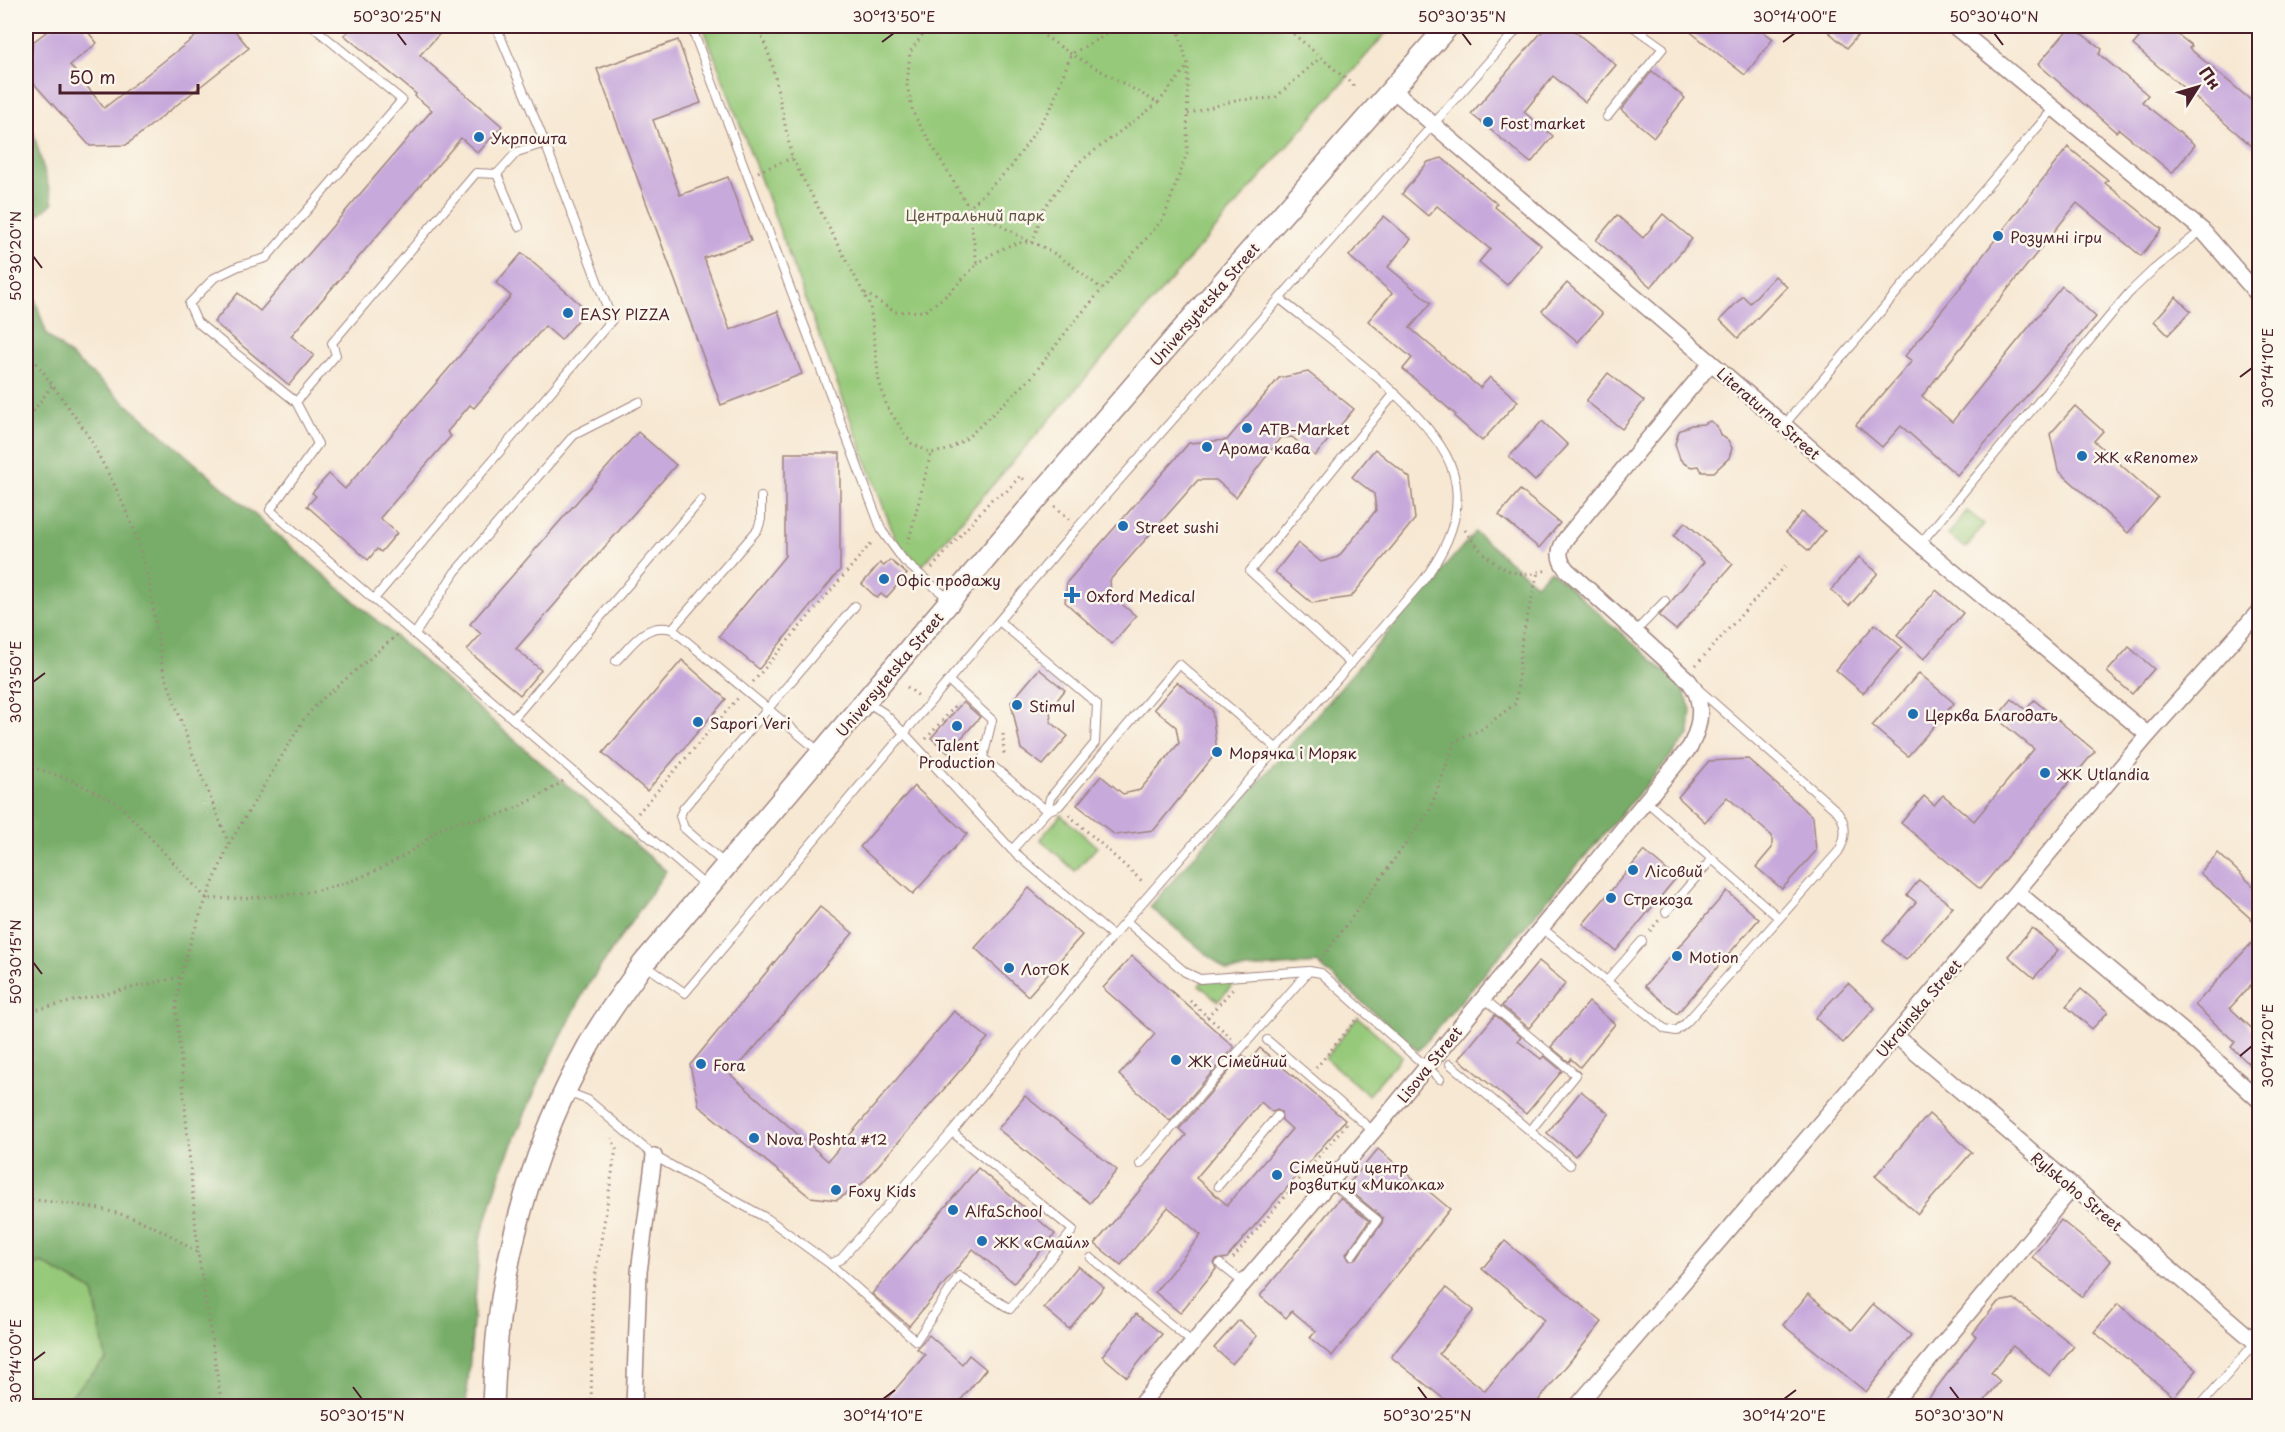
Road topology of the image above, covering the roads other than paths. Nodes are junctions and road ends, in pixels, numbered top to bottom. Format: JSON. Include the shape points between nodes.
{"nodes":[{"id":1,"x":312,"y":26,"type":"edge"},
{"id":2,"x":496,"y":26,"type":"edge"},
{"id":3,"x":691,"y":26,"type":"edge"},
{"id":4,"x":1448,"y":26,"type":"edge"},
{"id":5,"x":1520,"y":26,"type":"edge"},
{"id":6,"x":1632,"y":26,"type":"edge"},
{"id":7,"x":1954,"y":26,"type":"edge"},
{"id":8,"x":1392,"y":89,"type":"junction"},
{"id":9,"x":2054,"y":108,"type":"junction"},
{"id":10,"x":1607,"y":117,"type":"dead end"},
{"id":11,"x":1433,"y":125,"type":"junction"},
{"id":12,"x":545,"y":143,"type":"junction"},
{"id":13,"x":497,"y":174,"type":"junction"},
{"id":14,"x":519,"y":226,"type":"dead end"},
{"id":15,"x":2202,"y":230,"type":"junction"},
{"id":16,"x":2259,"y":297,"type":"edge"},
{"id":17,"x":1280,"y":299,"type":"junction"},
{"id":18,"x":1711,"y":363,"type":"junction"},
{"id":19,"x":1395,"y":393,"type":"junction"},
{"id":20,"x":296,"y":402,"type":"junction"},
{"id":21,"x":639,"y":402,"type":"dead end"},
{"id":22,"x":1784,"y":425,"type":"junction"},
{"id":23,"x":761,"y":497,"type":"dead end"},
{"id":24,"x":701,"y":500,"type":"dead end"},
{"id":25,"x":1920,"y":544,"type":"junction"},
{"id":26,"x":374,"y":599,"type":"junction"},
{"id":27,"x":1665,"y":600,"type":"dead end"},
{"id":28,"x":951,"y":601,"type":"junction"},
{"id":29,"x":855,"y":606,"type":"dead end"},
{"id":30,"x":2259,"y":611,"type":"edge"},
{"id":31,"x":999,"y":621,"type":"junction"},
{"id":32,"x":672,"y":629,"type":"junction"},
{"id":33,"x":1635,"y":632,"type":"junction"},
{"id":34,"x":415,"y":634,"type":"junction"},
{"id":35,"x":616,"y":661,"type":"dead end"},
{"id":36,"x":1351,"y":664,"type":"junction"},
{"id":37,"x":1690,"y":676,"type":"junction"},
{"id":38,"x":949,"y":681,"type":"junction"},
{"id":39,"x":866,"y":701,"type":"junction"},
{"id":40,"x":768,"y":710,"type":"junction"},
{"id":41,"x":513,"y":719,"type":"junction"},
{"id":42,"x":905,"y":734,"type":"junction"},
{"id":43,"x":2148,"y":735,"type":"junction"},
{"id":44,"x":1276,"y":748,"type":"junction"},
{"id":45,"x":822,"y":754,"type":"junction"},
{"id":46,"x":1645,"y":800,"type":"junction"},
{"id":47,"x":1047,"y":811,"type":"junction"},
{"id":48,"x":1012,"y":850,"type":"junction"},
{"id":49,"x":1712,"y":859,"type":"junction"},
{"id":50,"x":727,"y":866,"type":"junction"},
{"id":51,"x":708,"y":888,"type":"junction"},
{"id":52,"x":2017,"y":892,"type":"junction"},
{"id":53,"x":1666,"y":912,"type":"road end"},
{"id":54,"x":1779,"y":918,"type":"junction"},
{"id":55,"x":1126,"y":921,"type":"junction"},
{"id":56,"x":1541,"y":927,"type":"junction"},
{"id":57,"x":1113,"y":936,"type":"junction"},
{"id":58,"x":1642,"y":941,"type":"road end"},
{"id":59,"x":643,"y":964,"type":"junction"},
{"id":60,"x":1312,"y":971,"type":"junction"},
{"id":61,"x":1607,"y":981,"type":"junction"},
{"id":62,"x":1483,"y":998,"type":"junction"},
{"id":63,"x":1895,"y":1035,"type":"junction"},
{"id":64,"x":1267,"y":1040,"type":"dead end"},
{"id":65,"x":1450,"y":1064,"type":"dead end"},
{"id":66,"x":1427,"y":1066,"type":"junction"},
{"id":67,"x":1309,"y":1076,"type":"junction"},
{"id":68,"x":1440,"y":1079,"type":"dead end"},
{"id":69,"x":1302,"y":1084,"type":"dead end"},
{"id":70,"x":565,"y":1091,"type":"junction"},
{"id":71,"x":2259,"y":1101,"type":"edge"},
{"id":72,"x":1277,"y":1116,"type":"dead end"},
{"id":73,"x":1373,"y":1131,"type":"junction"},
{"id":74,"x":1530,"y":1131,"type":"junction"},
{"id":75,"x":952,"y":1132,"type":"junction"},
{"id":76,"x":654,"y":1156,"type":"junction"},
{"id":77,"x":1140,"y":1164,"type":"dead end"},
{"id":78,"x":1570,"y":1165,"type":"dead end"},
{"id":79,"x":1330,"y":1182,"type":"junction"},
{"id":80,"x":1218,"y":1186,"type":"dead end"},
{"id":81,"x":2073,"y":1187,"type":"junction"},
{"id":82,"x":1352,"y":1255,"type":"dead end"},
{"id":83,"x":1091,"y":1258,"type":"dead end"},
{"id":84,"x":830,"y":1264,"type":"junction"},
{"id":85,"x":1222,"y":1266,"type":"road end"},
{"id":86,"x":1244,"y":1283,"type":"junction"},
{"id":87,"x":1193,"y":1343,"type":"junction"},
{"id":88,"x":2257,"y":1345,"type":"edge"},
{"id":89,"x":635,"y":1402,"type":"edge"},
{"id":90,"x":493,"y":1407,"type":"edge"},
{"id":91,"x":650,"y":1407,"type":"edge"},
{"id":92,"x":1139,"y":1407,"type":"edge"},
{"id":93,"x":1577,"y":1407,"type":"edge"},
{"id":94,"x":1891,"y":1407,"type":"edge"},
{"id":95,"x":2200,"y":1407,"type":"edge"}],
"edges":[{"from":1,"to":20,"type":"lane","via":[[402,100],[266,258],[214,278],[189,304],[196,322]]},
{"from":2,"to":12,"type":"lane"},
{"from":3,"to":28,"type":"lane","via":[[882,531],[904,561]]},
{"from":4,"to":8,"type":"main road","name":"Universytetska Street"},
{"from":5,"to":11,"type":"lane"},
{"from":6,"to":10,"type":"lane","via":[[1662,48]]},
{"from":7,"to":9,"type":"street"},
{"from":8,"to":11,"type":"street","name":"Literaturna Street"},
{"from":8,"to":28,"type":"main road","name":"Universytetska Street"},
{"from":9,"to":15,"type":"street"},
{"from":9,"to":22,"type":"lane"},
{"from":11,"to":17,"type":"lane"},
{"from":11,"to":18,"type":"street","name":"Literaturna Street"},
{"from":12,"to":13,"type":"lane","via":[[517,152]]},
{"from":12,"to":26,"type":"lane","via":[[612,320]]},
{"from":13,"to":14,"type":"lane"},
{"from":13,"to":20,"type":"lane","via":[[476,173],[332,343],[336,356]]},
{"from":15,"to":16,"type":"street"},
{"from":15,"to":25,"type":"lane","via":[[2129,293]]},
{"from":17,"to":19,"type":"lane"},
{"from":17,"to":31,"type":"lane"},
{"from":18,"to":22,"type":"street","name":"Literaturna Street"},
{"from":18,"to":33,"type":"street","via":[[1562,543],[1562,564]]},
{"from":19,"to":36,"type":"lane","via":[[1434,437],[1450,463],[1455,480],[1454,513],[1450,537],[1431,570]]},
{"from":19,"to":36,"type":"lane","via":[[1250,571]]},
{"from":20,"to":26,"type":"lane","via":[[318,444],[270,510]]},
{"from":21,"to":34,"type":"lane","via":[[574,435],[455,572]]},
{"from":22,"to":25,"type":"street","name":"Literaturna Street"},
{"from":23,"to":32,"type":"lane","via":[[758,529]]},
{"from":24,"to":41,"type":"lane"},
{"from":25,"to":43,"type":"street","name":"Literaturna Street"},
{"from":26,"to":34,"type":"lane"},
{"from":27,"to":33,"type":"lane"},
{"from":28,"to":39,"type":"main road","name":"Universytetska Street"},
{"from":29,"to":40,"type":"lane"},
{"from":30,"to":43,"type":"street","name":"Ukrainska Street"},
{"from":31,"to":38,"type":"lane"},
{"from":31,"to":47,"type":"lane","via":[[1097,704],[1095,743],[1050,798]]},
{"from":32,"to":35,"type":"lane","via":[[643,632]]},
{"from":32,"to":40,"type":"lane"},
{"from":33,"to":37,"type":"street"},
{"from":34,"to":41,"type":"lane"},
{"from":36,"to":44,"type":"lane"},
{"from":37,"to":46,"type":"street","name":"Lisova Street","via":[[1700,711],[1696,735]]},
{"from":37,"to":54,"type":"lane","via":[[1838,812],[1844,822],[1844,839],[1838,852]]},
{"from":38,"to":42,"type":"lane"},
{"from":38,"to":47,"type":"lane","via":[[992,720],[983,758]]},
{"from":39,"to":42,"type":"lane"},
{"from":39,"to":45,"type":"main road","name":"Universytetska Street"},
{"from":40,"to":45,"type":"lane"},
{"from":40,"to":50,"type":"lane","via":[[680,816],[684,828]]},
{"from":41,"to":51,"type":"lane"},
{"from":42,"to":48,"type":"lane"},
{"from":42,"to":59,"type":"lane","via":[[685,993]]},
{"from":43,"to":52,"type":"street","name":"Ukrainska Street"},
{"from":44,"to":47,"type":"lane","via":[[1179,664],[1059,806]]},
{"from":44,"to":55,"type":"lane","via":[[1153,890],[1139,901]]},
{"from":45,"to":50,"type":"main road","name":"Universytetska Street"},
{"from":46,"to":49,"type":"lane"},
{"from":46,"to":56,"type":"street","name":"Lisova Street"},
{"from":47,"to":48,"type":"lane"},
{"from":48,"to":57,"type":"lane"},
{"from":49,"to":53,"type":"lane"},
{"from":49,"to":54,"type":"lane"},
{"from":50,"to":51,"type":"main road","name":"Universytetska Street"},
{"from":51,"to":59,"type":"main road","name":"Universytetska Street"},
{"from":52,"to":63,"type":"street","name":"Ukrainska Street"},
{"from":52,"to":71,"type":"street"},
{"from":54,"to":61,"type":"lane","via":[[1676,1031],[1665,1029]]},
{"from":55,"to":57,"type":"lane"},
{"from":55,"to":60,"type":"lane","via":[[1195,978]]},
{"from":56,"to":61,"type":"lane"},
{"from":56,"to":62,"type":"street","name":"Lisova Street"},
{"from":57,"to":75,"type":"lane"},
{"from":58,"to":61,"type":"lane"},
{"from":59,"to":70,"type":"main road","name":"Universytetska Street","via":[[585,1051]]},
{"from":60,"to":66,"type":"lane","via":[[1321,973]]},
{"from":60,"to":77,"type":"lane"},
{"from":62,"to":66,"type":"street","name":"Lisova Street"},
{"from":62,"to":74,"type":"lane","via":[[1576,1075]]},
{"from":63,"to":81,"type":"street","name":"Rylskoho Street"},
{"from":63,"to":93,"type":"street","name":"Ukrainska Street"},
{"from":64,"to":67,"type":"lane"},
{"from":65,"to":74,"type":"lane"},
{"from":66,"to":68,"type":"lane"},
{"from":66,"to":73,"type":"street","name":"Lisova Street"},
{"from":67,"to":69,"type":"lane"},
{"from":67,"to":73,"type":"lane"},
{"from":70,"to":76,"type":"lane","via":[[588,1100]]},
{"from":70,"to":90,"type":"main road","name":"Universytetska Street","via":[[523,1204],[509,1260],[497,1337]]},
{"from":72,"to":80,"type":"lane"},
{"from":73,"to":79,"type":"street","name":"Lisova Street"},
{"from":74,"to":78,"type":"lane"},
{"from":75,"to":84,"type":"lane","via":[[841,1259]]},
{"from":75,"to":84,"type":"lane","via":[[1073,1230],[1010,1309],[959,1276],[916,1341]]},
{"from":76,"to":84,"type":"lane","via":[[768,1219]]},
{"from":76,"to":89,"type":"street","via":[[639,1272]]},
{"from":79,"to":82,"type":"lane","via":[[1377,1220]]},
{"from":79,"to":86,"type":"street","name":"Lisova Street"},
{"from":81,"to":88,"type":"street","name":"Rylskoho Street"},
{"from":81,"to":94,"type":"street"},
{"from":83,"to":87,"type":"lane"},
{"from":85,"to":86,"type":"lane"},
{"from":86,"to":87,"type":"street","name":"Lisova Street"},
{"from":87,"to":92,"type":"street","name":"Lisova Street"},
{"from":88,"to":95,"type":"lane"},
{"from":89,"to":91,"type":"street"}]}
